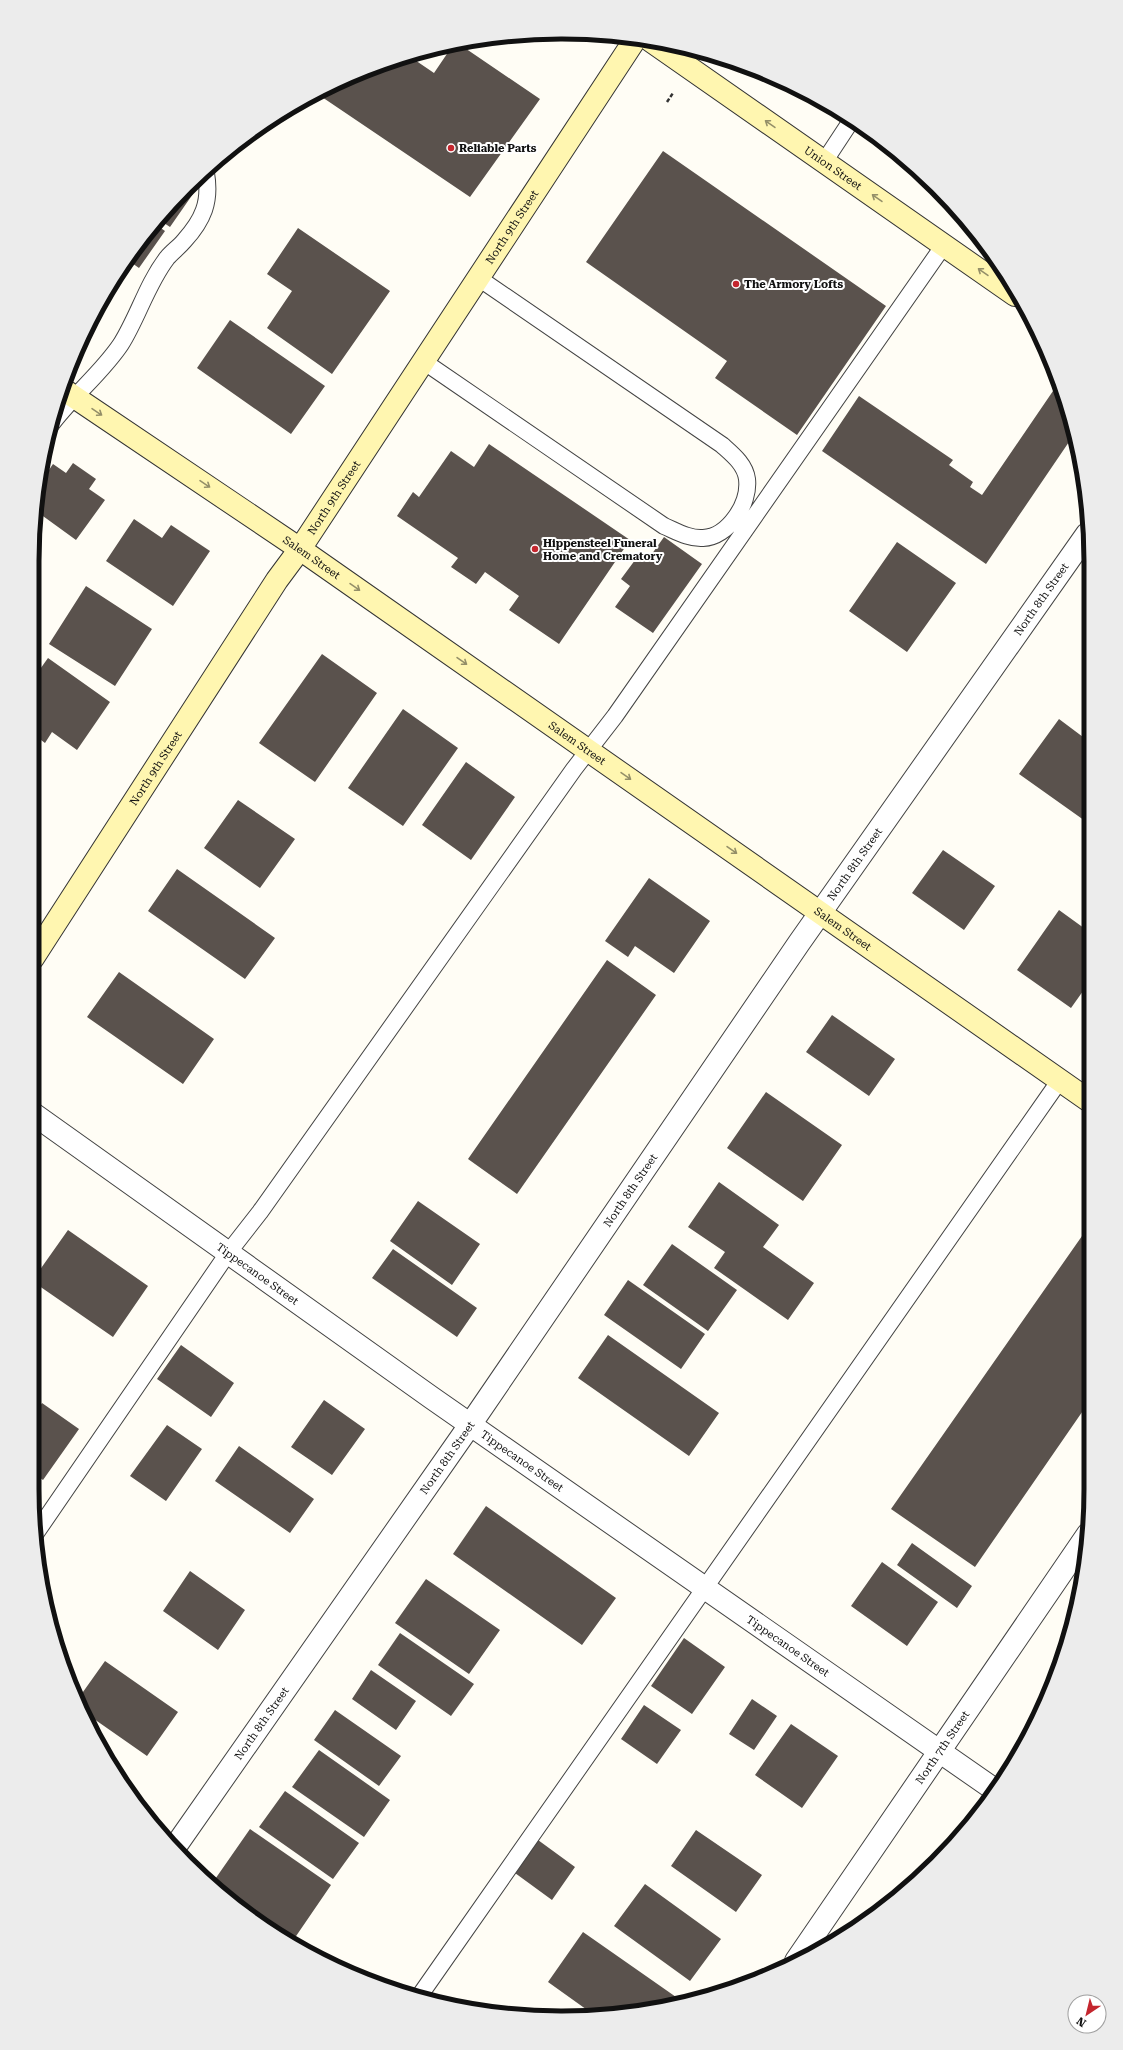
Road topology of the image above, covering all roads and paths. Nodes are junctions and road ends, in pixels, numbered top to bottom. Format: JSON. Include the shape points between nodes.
{"nodes":[{"id":1,"x":632,"y":43,"type":"edge"},
{"id":2,"x":664,"y":49,"type":"edge"},
{"id":3,"x":849,"y":125,"type":"edge"},
{"id":4,"x":824,"y":162,"type":"junction"},
{"id":5,"x":206,"y":179,"type":"edge"},
{"id":6,"x":944,"y":245,"type":"junction"},
{"id":7,"x":478,"y":277,"type":"junction"},
{"id":8,"x":1008,"y":290,"type":"edge"},
{"id":9,"x":423,"y":361,"type":"junction"},
{"id":10,"x":69,"y":393,"type":"edge"},
{"id":11,"x":1083,"y":539,"type":"edge"},
{"id":12,"x":300,"y":549,"type":"junction"},
{"id":13,"x":589,"y":750,"type":"junction"},
{"id":14,"x":822,"y":912,"type":"junction"},
{"id":15,"x":39,"y":949,"type":"edge"},
{"id":16,"x":1060,"y":1080,"type":"junction"},
{"id":17,"x":1084,"y":1097,"type":"edge"},
{"id":18,"x":39,"y":1118,"type":"edge"},
{"id":19,"x":228,"y":1253,"type":"junction"},
{"id":20,"x":470,"y":1425,"type":"junction"},
{"id":21,"x":40,"y":1527,"type":"edge"},
{"id":22,"x":1081,"y":1544,"type":"edge"},
{"id":23,"x":706,"y":1589,"type":"junction"},
{"id":24,"x":940,"y":1751,"type":"junction"},
{"id":25,"x":990,"y":1787,"type":"edge"},
{"id":26,"x":178,"y":1843,"type":"edge"},
{"id":27,"x":802,"y":1952,"type":"edge"},
{"id":28,"x":422,"y":1992,"type":"edge"}],
"edges":[{"from":1,"to":7,"type":"main road","name":"North 9th Street"},
{"from":4,"to":2,"type":"main road","name":"Union Street","one_way":true},
{"from":3,"to":4,"type":"lane"},
{"from":6,"to":4,"type":"main road","name":"Union Street","one_way":true},
{"from":5,"to":10,"type":"lane","via":[[208,198],[201,220],[167,259],[122,342],[103,368]]},
{"from":8,"to":6,"type":"main road","name":"Union Street","one_way":true},
{"from":6,"to":13,"type":"lane"},
{"from":7,"to":9,"type":"main road","name":"North 9th Street"},
{"from":7,"to":9,"type":"lane","via":[[722,445],[739,461],[747,479],[746,496],[736,516],[721,533],[703,538],[687,536],[664,526]]},
{"from":9,"to":12,"type":"main road","name":"North 9th Street"},
{"from":10,"to":12,"type":"main road","name":"Salem Street","one_way":true},
{"from":11,"to":14,"type":"street","name":"North 8th Street"},
{"from":12,"to":13,"type":"main road","name":"Salem Street","one_way":true},
{"from":12,"to":15,"type":"main road","name":"North 9th Street","via":[[277,580]]},
{"from":13,"to":14,"type":"main road","name":"Salem Street","one_way":true},
{"from":13,"to":19,"type":"lane","via":[[260,1212]]},
{"from":14,"to":16,"type":"main road","name":"Salem Street"},
{"from":14,"to":20,"type":"street","name":"North 8th Street"},
{"from":16,"to":17,"type":"main road","name":"Salem Street"},
{"from":16,"to":23,"type":"lane"},
{"from":18,"to":19,"type":"street","name":"Tippecanoe Street"},
{"from":19,"to":20,"type":"street","name":"Tippecanoe Street"},
{"from":19,"to":21,"type":"lane"},
{"from":20,"to":23,"type":"street","name":"Tippecanoe Street"},
{"from":20,"to":26,"type":"street","name":"North 8th Street"},
{"from":22,"to":24,"type":"street","name":"North 7th Street"},
{"from":23,"to":24,"type":"street","name":"Tippecanoe Street"},
{"from":23,"to":28,"type":"lane"},
{"from":24,"to":25,"type":"street","name":"Tippecanoe Street"},
{"from":24,"to":27,"type":"street","name":"North 7th Street"}]}
